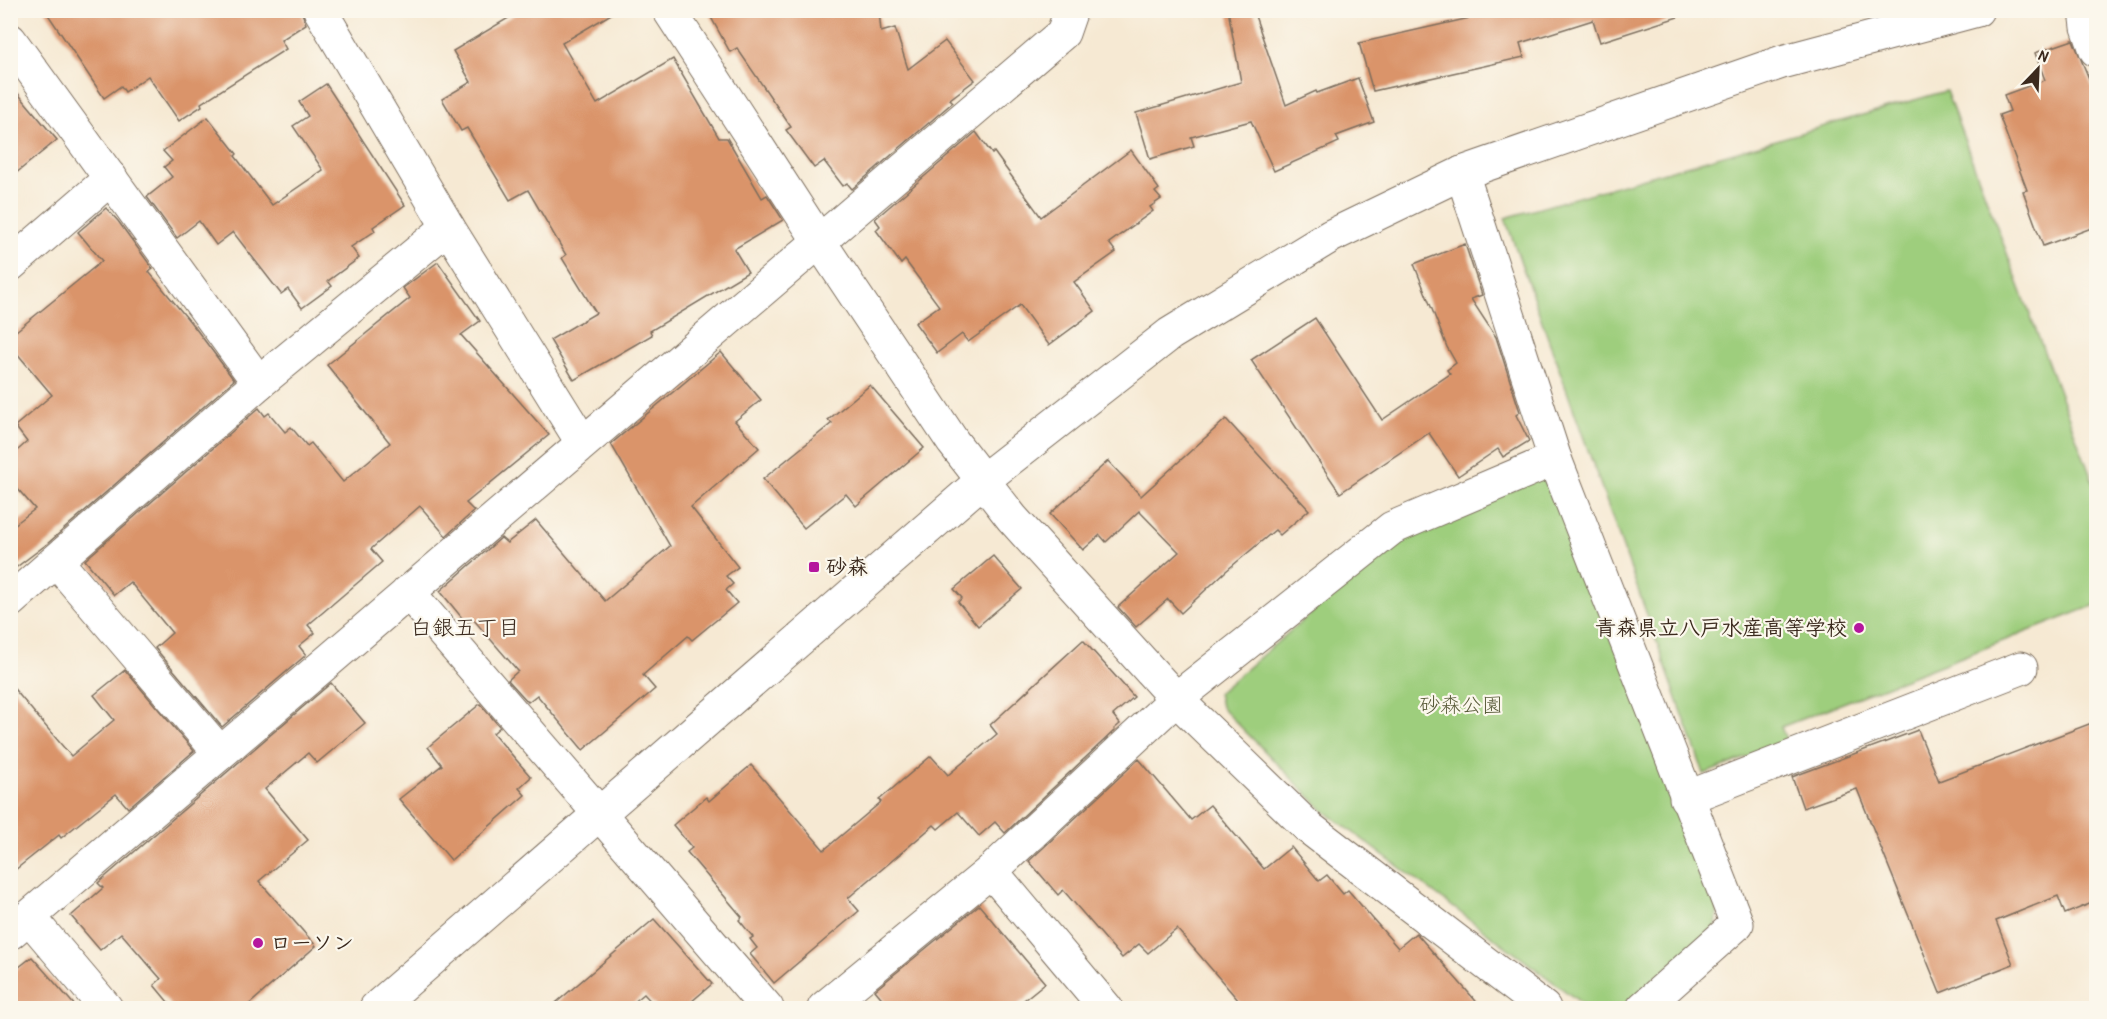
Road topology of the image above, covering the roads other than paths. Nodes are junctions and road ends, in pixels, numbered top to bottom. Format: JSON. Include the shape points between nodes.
{"nodes":[{"id":1,"x":320,"y":10,"type":"edge"},
{"id":2,"x":669,"y":10,"type":"edge"},
{"id":3,"x":1071,"y":10,"type":"edge"},
{"id":4,"x":1977,"y":10,"type":"edge"},
{"id":5,"x":2086,"y":10,"type":"edge"},
{"id":6,"x":10,"y":40,"type":"edge"},
{"id":7,"x":2097,"y":50,"type":"edge"},
{"id":8,"x":1462,"y":173,"type":"junction"},
{"id":9,"x":111,"y":178,"type":"junction"},
{"id":10,"x":448,"y":227,"type":"junction"},
{"id":11,"x":819,"y":241,"type":"junction"},
{"id":12,"x":10,"y":265,"type":"edge"},
{"id":13,"x":259,"y":383,"type":"junction"},
{"id":14,"x":582,"y":442,"type":"junction"},
{"id":15,"x":1555,"y":459,"type":"junction"},
{"id":16,"x":982,"y":481,"type":"junction"},
{"id":17,"x":57,"y":562,"type":"junction"},
{"id":18,"x":408,"y":592,"type":"junction"},
{"id":19,"x":10,"y":602,"type":"edge"},
{"id":20,"x":2021,"y":668,"type":"dead end"},
{"id":21,"x":1176,"y":699,"type":"junction"},
{"id":22,"x":220,"y":753,"type":"junction"},
{"id":23,"x":1686,"y":798,"type":"junction"},
{"id":24,"x":601,"y":814,"type":"junction"},
{"id":25,"x":991,"y":871,"type":"junction"},
{"id":26,"x":20,"y":925,"type":"edge"},
{"id":27,"x":106,"y":1008,"type":"edge"},
{"id":28,"x":376,"y":1008,"type":"edge"},
{"id":29,"x":767,"y":1008,"type":"edge"},
{"id":30,"x":824,"y":1008,"type":"edge"},
{"id":31,"x":1106,"y":1008,"type":"edge"},
{"id":32,"x":1544,"y":1008,"type":"edge"},
{"id":33,"x":1643,"y":1008,"type":"edge"}],
"edges":[{"from":1,"to":10,"type":"street"},
{"from":2,"to":11,"type":"street"},
{"from":3,"to":11,"type":"street","via":[[1063,33]]},
{"from":4,"to":8,"type":"street","via":[[1782,62]]},
{"from":5,"to":7,"type":"street"},
{"from":6,"to":9,"type":"street"},
{"from":8,"to":15,"type":"street"},
{"from":8,"to":16,"type":"street","via":[[1331,236],[1170,334]]},
{"from":9,"to":12,"type":"street"},
{"from":9,"to":13,"type":"street"},
{"from":10,"to":13,"type":"street"},
{"from":10,"to":14,"type":"street"},
{"from":11,"to":14,"type":"street"},
{"from":11,"to":16,"type":"street"},
{"from":13,"to":17,"type":"street"},
{"from":14,"to":18,"type":"street"},
{"from":15,"to":21,"type":"street","via":[[1392,528]]},
{"from":15,"to":23,"type":"street"},
{"from":16,"to":21,"type":"street"},
{"from":16,"to":24,"type":"street"},
{"from":17,"to":19,"type":"street"},
{"from":17,"to":22,"type":"street"},
{"from":18,"to":22,"type":"street"},
{"from":18,"to":24,"type":"street"},
{"from":20,"to":23,"type":"street"},
{"from":21,"to":25,"type":"street"},
{"from":21,"to":32,"type":"street","via":[[1308,826]]},
{"from":22,"to":26,"type":"street"},
{"from":23,"to":33,"type":"street","via":[[1737,924]]},
{"from":24,"to":28,"type":"street"},
{"from":24,"to":29,"type":"street"},
{"from":25,"to":30,"type":"street"},
{"from":25,"to":31,"type":"street"},
{"from":26,"to":27,"type":"street"}]}
